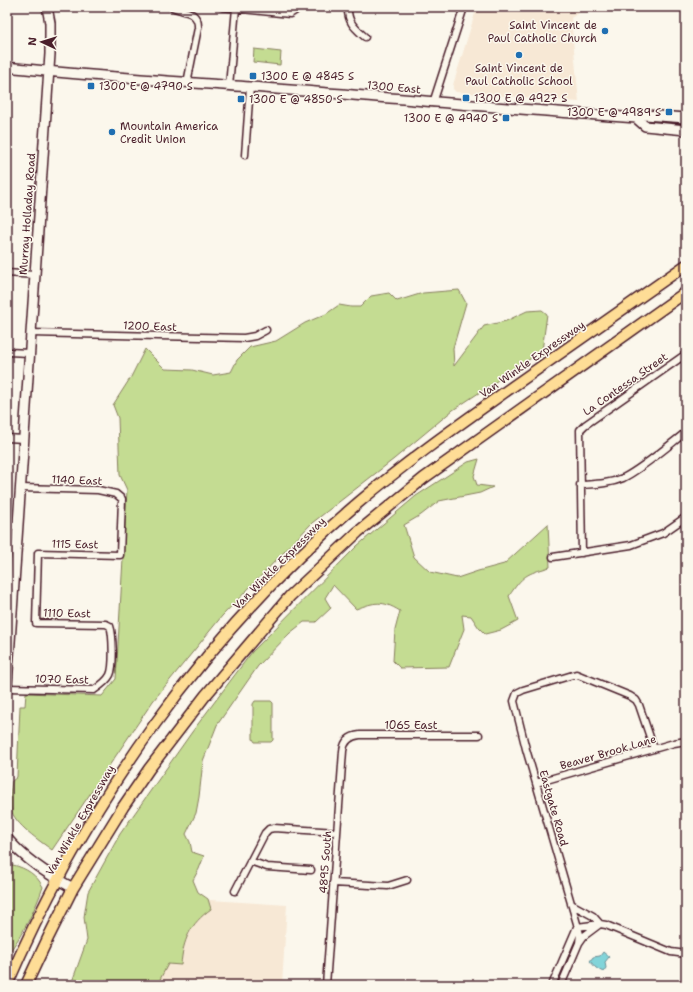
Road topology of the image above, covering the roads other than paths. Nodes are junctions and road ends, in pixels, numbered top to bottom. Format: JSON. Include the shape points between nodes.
{"nodes":[{"id":1,"x":47,"y":7,"type":"edge"},
{"id":2,"x":172,"y":7,"type":"edge"},
{"id":3,"x":222,"y":7,"type":"edge"},
{"id":4,"x":296,"y":7,"type":"edge"},
{"id":5,"x":348,"y":7,"type":"edge"},
{"id":6,"x":464,"y":7,"type":"edge"},
{"id":7,"x":236,"y":8,"type":"junction"},
{"id":8,"x":365,"y":37,"type":"dead end"},
{"id":9,"x":7,"y":67,"type":"edge"},
{"id":10,"x":49,"y":72,"type":"junction"},
{"id":11,"x":187,"y":83,"type":"junction"},
{"id":12,"x":229,"y":86,"type":"junction"},
{"id":13,"x":250,"y":87,"type":"junction"},
{"id":14,"x":433,"y":103,"type":"junction"},
{"id":15,"x":636,"y":118,"type":"junction"},
{"id":16,"x":686,"y":118,"type":"edge"},
{"id":17,"x":686,"y":130,"type":"edge"},
{"id":18,"x":245,"y":156,"type":"dead end"},
{"id":19,"x":686,"y":265,"type":"edge"},
{"id":20,"x":7,"y":273,"type":"edge"},
{"id":21,"x":35,"y":275,"type":"junction"},
{"id":22,"x":686,"y":292,"type":"edge"},
{"id":23,"x":266,"y":330,"type":"dead end"},
{"id":24,"x":31,"y":333,"type":"junction"},
{"id":25,"x":7,"y":352,"type":"edge"},
{"id":26,"x":30,"y":353,"type":"junction"},
{"id":27,"x":686,"y":354,"type":"edge"},
{"id":28,"x":686,"y":432,"type":"edge"},
{"id":29,"x":7,"y":438,"type":"edge"},
{"id":30,"x":24,"y":439,"type":"junction"},
{"id":31,"x":580,"y":484,"type":"junction"},
{"id":32,"x":20,"y":488,"type":"junction"},
{"id":33,"x":686,"y":517,"type":"edge"},
{"id":34,"x":7,"y":526,"type":"edge"},
{"id":35,"x":18,"y":526,"type":"junction"},
{"id":36,"x":582,"y":552,"type":"junction"},
{"id":37,"x":120,"y":555,"type":"joint"},
{"id":38,"x":553,"y":557,"type":"dead end"},
{"id":39,"x":37,"y":586,"type":"joint"},
{"id":40,"x":110,"y":626,"type":"joint"},
{"id":41,"x":8,"y":652,"type":"edge"},
{"id":42,"x":7,"y":687,"type":"edge"},
{"id":43,"x":479,"y":735,"type":"dead end"},
{"id":44,"x":686,"y":741,"type":"edge"},
{"id":45,"x":346,"y":742,"type":"joint"},
{"id":46,"x":654,"y":749,"type":"junction"},
{"id":47,"x":536,"y":783,"type":"junction"},
{"id":48,"x":337,"y":832,"type":"junction"},
{"id":49,"x":7,"y":838,"type":"edge"},
{"id":50,"x":250,"y":861,"type":"junction"},
{"id":51,"x":311,"y":870,"type":"dead end"},
{"id":52,"x":58,"y":880,"type":"junction"},
{"id":53,"x":407,"y":880,"type":"dead end"},
{"id":54,"x":333,"y":883,"type":"junction"},
{"id":55,"x":73,"y":888,"type":"junction"},
{"id":56,"x":235,"y":892,"type":"dead end"},
{"id":57,"x":571,"y":904,"type":"junction"},
{"id":58,"x":600,"y":924,"type":"junction"},
{"id":59,"x":577,"y":927,"type":"junction"},
{"id":60,"x":579,"y":943,"type":"junction"},
{"id":61,"x":686,"y":954,"type":"edge"},
{"id":62,"x":7,"y":985,"type":"edge"},
{"id":63,"x":26,"y":985,"type":"edge"},
{"id":64,"x":326,"y":985,"type":"edge"},
{"id":65,"x":552,"y":985,"type":"edge"},
{"id":66,"x":561,"y":985,"type":"edge"}],
"edges":[{"from":1,"to":10,"type":"main road","name":"Murray Holladay Road","via":[[50,23]]},
{"from":2,"to":11,"type":"street","via":[[191,13],[198,22]]},
{"from":3,"to":7,"type":"street"},
{"from":4,"to":7,"type":"street","via":[[290,14]]},
{"from":5,"to":8,"type":"street","via":[[351,24]]},
{"from":6,"to":14,"type":"street"},
{"from":7,"to":12,"type":"street"},
{"from":9,"to":10,"type":"main road","name":"1300 East"},
{"from":10,"to":11,"type":"main road","name":"1300 East"},
{"from":10,"to":21,"type":"main road","name":"Murray Holladay Road"},
{"from":11,"to":12,"type":"main road","name":"1300 East"},
{"from":12,"to":13,"type":"main road","name":"1300 East"},
{"from":13,"to":14,"type":"main road","name":"1300 East"},
{"from":13,"to":18,"type":"street"},
{"from":14,"to":15,"type":"main road","name":"1300 East"},
{"from":15,"to":16,"type":"main road","name":"1300 East","via":[[645,115]]},
{"from":15,"to":17,"type":"main road","name":"1300 East","via":[[645,126]]},
{"from":19,"to":52,"type":"main road","name":"Van Winkle Expressway","via":[[438,440],[359,502],[307,550],[239,620],[180,691],[123,770]]},
{"from":20,"to":21,"type":"street"},
{"from":21,"to":24,"type":"main road","name":"Murray Holladay Road"},
{"from":22,"to":55,"type":"main road","via":[[424,478],[358,532],[290,596],[232,662],[177,731],[123,807]]},
{"from":23,"to":24,"type":"street","name":"1200 East","via":[[244,338]]},
{"from":24,"to":26,"type":"main road","name":"Murray Holladay Road"},
{"from":25,"to":26,"type":"street"},
{"from":26,"to":30,"type":"main road","name":"Murray Holladay Road"},
{"from":27,"to":31,"type":"street","name":"La Contessa Street","via":[[580,430]]},
{"from":28,"to":31,"type":"street","via":[[622,478],[604,483]]},
{"from":29,"to":30,"type":"street"},
{"from":30,"to":32,"type":"main road","name":"Murray Holladay Road"},
{"from":31,"to":36,"type":"street","name":"La Contessa Street"},
{"from":32,"to":35,"type":"main road","name":"Murray Holladay Road"},
{"from":32,"to":37,"type":"street","name":"1140 East","via":[[98,490],[116,494],[122,499]]},
{"from":33,"to":36,"type":"street","via":[[663,533],[642,542],[620,548]]},
{"from":34,"to":35,"type":"street"},
{"from":35,"to":41,"type":"main road","name":"Murray Holladay Road"},
{"from":36,"to":38,"type":"street"},
{"from":37,"to":39,"type":"street","name":"1115 East","via":[[38,553]]},
{"from":39,"to":40,"type":"street","name":"1110 East","via":[[36,623]]},
{"from":40,"to":42,"type":"street","name":"1070 East","via":[[113,644],[111,674],[94,690]]},
{"from":41,"to":42,"type":"main road","name":"Murray Holladay Road"},
{"from":43,"to":45,"type":"street","name":"1065 East","via":[[360,735]]},
{"from":44,"to":46,"type":"street","name":"Beaver Brook Lane"},
{"from":45,"to":48,"type":"street","name":"4895 South","via":[[343,751]]},
{"from":46,"to":47,"type":"street","name":"Beaver Brook Lane"},
{"from":46,"to":47,"type":"street","name":"Eastgate Road","via":[[636,700],[576,674],[523,690],[514,698]]},
{"from":47,"to":57,"type":"street","name":"Eastgate Road"},
{"from":48,"to":50,"type":"street","via":[[271,828],[265,833]]},
{"from":48,"to":54,"type":"street","name":"4895 South"},
{"from":49,"to":52,"type":"main road","via":[[18,850]]},
{"from":50,"to":51,"type":"street","via":[[267,867]]},
{"from":50,"to":56,"type":"street"},
{"from":52,"to":55,"type":"main road"},
{"from":52,"to":62,"type":"main road","name":"Van Winkle Expressway"},
{"from":53,"to":54,"type":"street","via":[[388,886]]},
{"from":54,"to":64,"type":"street","name":"4895 South"},
{"from":55,"to":63,"type":"main road"},
{"from":57,"to":58,"type":"street","via":[[594,916]]},
{"from":57,"to":59,"type":"street","name":"Eastgate Road"},
{"from":58,"to":59,"type":"street"},
{"from":58,"to":60,"type":"street","via":[[589,931]]},
{"from":58,"to":61,"type":"street","via":[[671,952]]},
{"from":59,"to":60,"type":"street","name":"Eastgate Road","via":[[580,934]]},
{"from":59,"to":65,"type":"street"},
{"from":60,"to":66,"type":"street"}]}
